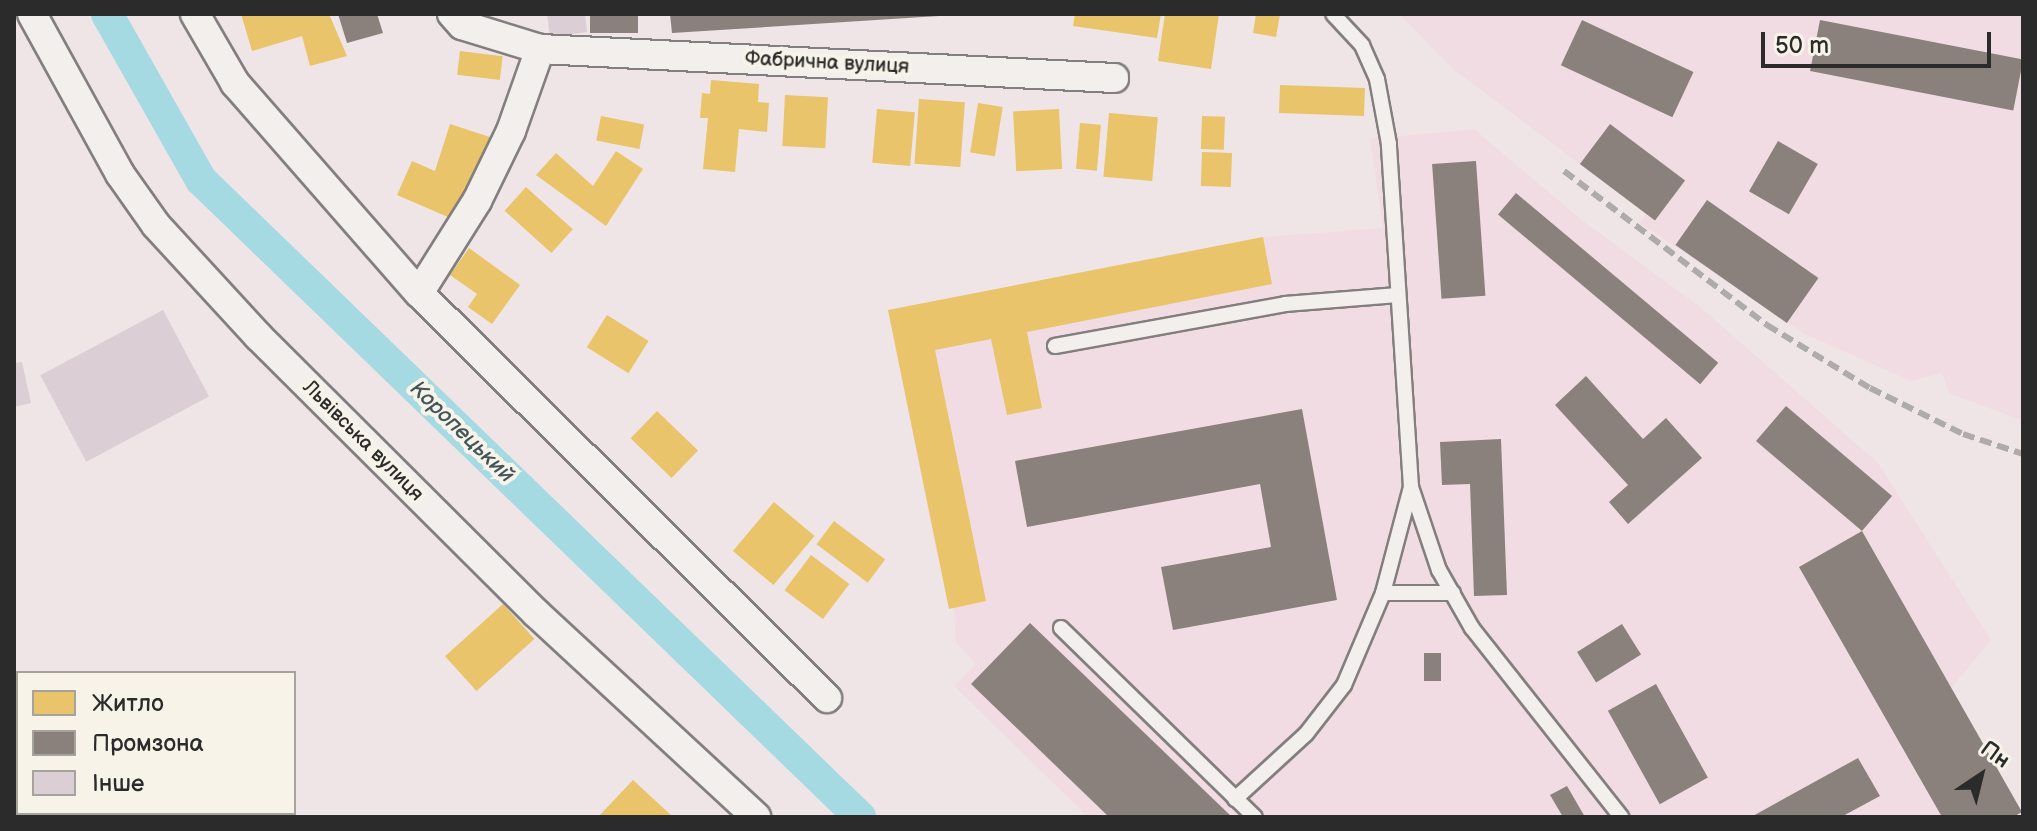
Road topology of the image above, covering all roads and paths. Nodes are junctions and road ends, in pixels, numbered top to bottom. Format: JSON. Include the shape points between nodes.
{"nodes":[{"id":1,"x":32,"y":14,"type":"edge"},
{"id":2,"x":195,"y":14,"type":"edge"},
{"id":3,"x":452,"y":14,"type":"edge"},
{"id":4,"x":1333,"y":14,"type":"edge"},
{"id":5,"x":540,"y":49,"type":"junction"},
{"id":6,"x":1114,"y":78,"type":"dead end"},
{"id":7,"x":419,"y":293,"type":"junction"},
{"id":8,"x":1398,"y":295,"type":"junction"},
{"id":9,"x":1055,"y":346,"type":"dead end"},
{"id":10,"x":1411,"y":487,"type":"junction"},
{"id":11,"x":1383,"y":593,"type":"junction"},
{"id":12,"x":1453,"y":593,"type":"junction"},
{"id":13,"x":1061,"y":628,"type":"dead end"},
{"id":14,"x":827,"y":698,"type":"dead end"},
{"id":15,"x":1235,"y":799,"type":"junction"},
{"id":16,"x":756,"y":817,"type":"edge"},
{"id":17,"x":1255,"y":817,"type":"edge"},
{"id":18,"x":1621,"y":817,"type":"edge"}],
"edges":[{"from":1,"to":16,"type":"street","name":"Львівська вулиця","via":[[120,174],[156,225],[258,336],[536,613]]},
{"from":2,"to":7,"type":"street","via":[[235,83]]},
{"from":3,"to":5,"type":"street","name":"Фабрична вулиця","via":[[462,25]]},
{"from":4,"to":8,"type":"lane","via":[[1362,45],[1377,79],[1389,144]]},
{"from":5,"to":6,"type":"street","name":"Фабрична вулиця"},
{"from":5,"to":7,"type":"street","via":[[511,131],[477,201]]},
{"from":7,"to":14,"type":"street"},
{"from":8,"to":9,"type":"lane","via":[[1285,304]]},
{"from":8,"to":10,"type":"lane"},
{"from":10,"to":11,"type":"lane"},
{"from":10,"to":12,"type":"lane"},
{"from":11,"to":12,"type":"lane"},
{"from":11,"to":15,"type":"lane","via":[[1344,685],[1306,734]]},
{"from":12,"to":18,"type":"lane","via":[[1508,676]]},
{"from":13,"to":15,"type":"lane"},
{"from":15,"to":17,"type":"lane"}]}
